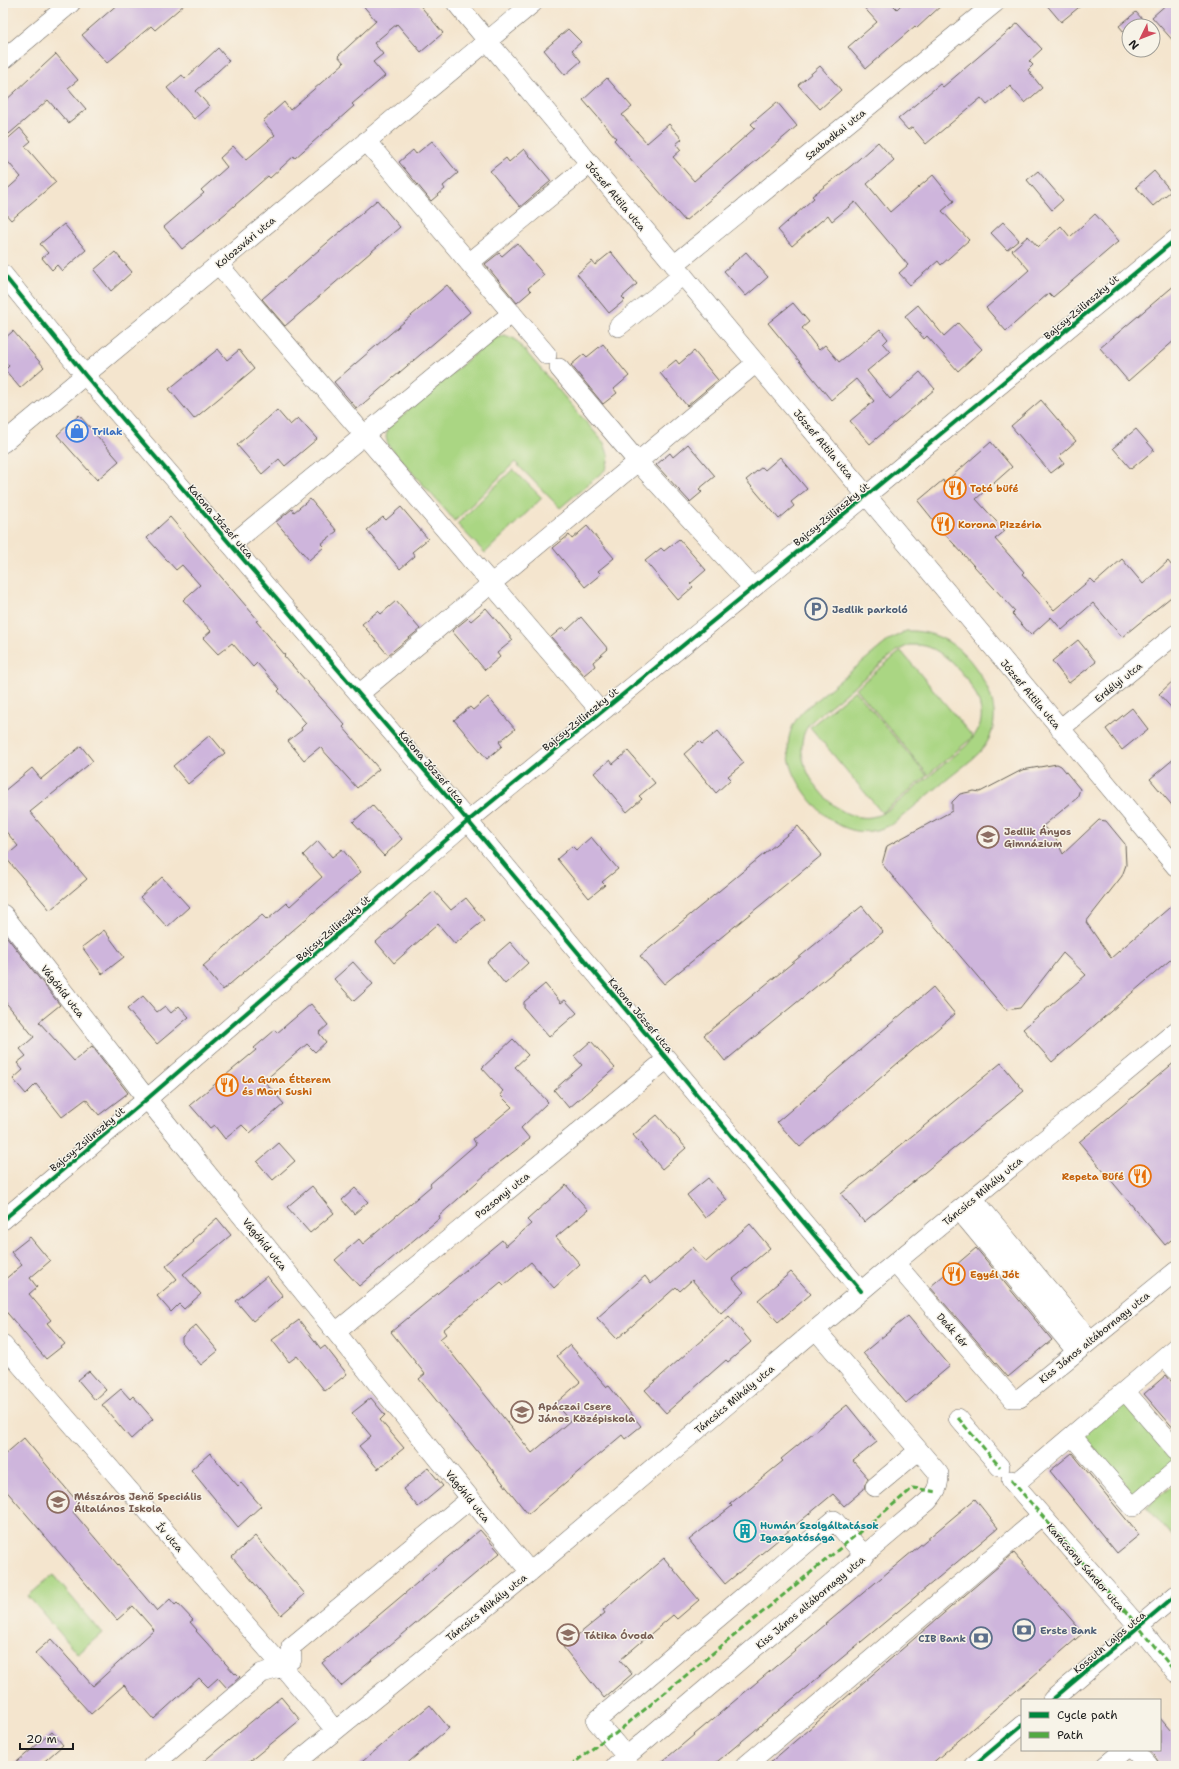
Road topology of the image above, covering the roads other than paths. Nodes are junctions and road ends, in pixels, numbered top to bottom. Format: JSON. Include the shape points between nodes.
{"nodes":[{"id":1,"x":71,"y":3,"type":"edge"},
{"id":2,"x":456,"y":3,"type":"edge"},
{"id":3,"x":533,"y":3,"type":"edge"},
{"id":4,"x":995,"y":3,"type":"edge"},
{"id":5,"x":487,"y":41,"type":"junction"},
{"id":6,"x":3,"y":60,"type":"edge"},
{"id":7,"x":366,"y":141,"type":"junction"},
{"id":8,"x":590,"y":164,"type":"junction"},
{"id":9,"x":1176,"y":239,"type":"edge"},
{"id":10,"x":469,"y":262,"type":"junction"},
{"id":11,"x":218,"y":264,"type":"junction"},
{"id":12,"x":678,"y":270,"type":"junction"},
{"id":13,"x":3,"y":274,"type":"edge"},
{"id":14,"x":512,"y":313,"type":"junction"},
{"id":15,"x":618,"y":327,"type":"dead end"},
{"id":16,"x":756,"y":363,"type":"junction"},
{"id":17,"x":85,"y":374,"type":"junction"},
{"id":18,"x":364,"y":435,"type":"junction"},
{"id":19,"x":3,"y":443,"type":"edge"},
{"id":20,"x":637,"y":461,"type":"junction"},
{"id":21,"x":867,"y":495,"type":"junction"},
{"id":22,"x":232,"y":545,"type":"junction"},
{"id":23,"x":491,"y":584,"type":"junction"},
{"id":24,"x":753,"y":588,"type":"junction"},
{"id":25,"x":1176,"y":634,"type":"edge"},
{"id":26,"x":359,"y":694,"type":"junction"},
{"id":27,"x":601,"y":712,"type":"junction"},
{"id":28,"x":1060,"y":729,"type":"junction"},
{"id":29,"x":468,"y":821,"type":"junction"},
{"id":30,"x":1176,"y":867,"type":"edge"},
{"id":31,"x":3,"y":914,"type":"edge"},
{"id":32,"x":1176,"y":1031,"type":"edge"},
{"id":33,"x":667,"y":1059,"type":"junction"},
{"id":34,"x":147,"y":1099,"type":"junction"},
{"id":35,"x":966,"y":1204,"type":"junction"},
{"id":36,"x":3,"y":1220,"type":"edge"},
{"id":37,"x":895,"y":1264,"type":"junction"},
{"id":38,"x":1176,"y":1271,"type":"edge"},
{"id":39,"x":861,"y":1291,"type":"junction"},
{"id":40,"x":816,"y":1330,"type":"junction"},
{"id":41,"x":336,"y":1332,"type":"junction"},
{"id":42,"x":3,"y":1345,"type":"edge"},
{"id":43,"x":1083,"y":1345,"type":"junction"},
{"id":44,"x":1172,"y":1358,"type":"edge"},
{"id":45,"x":1124,"y":1391,"type":"junction"},
{"id":46,"x":1011,"y":1398,"type":"joint"},
{"id":47,"x":958,"y":1418,"type":"dead end"},
{"id":48,"x":1072,"y":1436,"type":"junction"},
{"id":49,"x":1176,"y":1450,"type":"edge"},
{"id":50,"x":918,"y":1451,"type":"junction"},
{"id":51,"x":1176,"y":1470,"type":"edge"},
{"id":52,"x":1008,"y":1477,"type":"junction"},
{"id":53,"x":875,"y":1487,"type":"dead end"},
{"id":54,"x":470,"y":1499,"type":"junction"},
{"id":55,"x":1041,"y":1516,"type":"junction"},
{"id":56,"x":865,"y":1556,"type":"junction"},
{"id":57,"x":530,"y":1572,"type":"junction"},
{"id":58,"x":1176,"y":1595,"type":"edge"},
{"id":59,"x":1139,"y":1627,"type":"junction"},
{"id":60,"x":283,"y":1667,"type":"junction"},
{"id":61,"x":1176,"y":1673,"type":"edge"},
{"id":62,"x":1053,"y":1699,"type":"edge"},
{"id":63,"x":1021,"y":1726,"type":"edge"},
{"id":64,"x":335,"y":1730,"type":"junction"},
{"id":65,"x":1123,"y":1751,"type":"edge"},
{"id":66,"x":1135,"y":1751,"type":"edge"},
{"id":67,"x":620,"y":1761,"type":"edge"},
{"id":68,"x":152,"y":1766,"type":"edge"},
{"id":69,"x":292,"y":1766,"type":"edge"},
{"id":70,"x":745,"y":1766,"type":"edge"},
{"id":71,"x":973,"y":1766,"type":"edge"},
{"id":72,"x":1106,"y":1766,"type":"edge"},
{"id":73,"x":1148,"y":1766,"type":"edge"}],
"edges":[{"from":1,"to":6,"type":"street"},
{"from":2,"to":5,"type":"street","name":"József Attila utca"},
{"from":3,"to":5,"type":"street","name":"Kolozsvári utca"},
{"from":4,"to":12,"type":"street","name":"Szabadkai utca"},
{"from":5,"to":7,"type":"street","name":"Kolozsvári utca"},
{"from":5,"to":8,"type":"street","name":"József Attila utca"},
{"from":7,"to":10,"type":"street"},
{"from":7,"to":11,"type":"street","name":"Kolozsvári utca"},
{"from":8,"to":10,"type":"street"},
{"from":8,"to":12,"type":"street","name":"József Attila utca"},
{"from":9,"to":21,"type":"street","name":"Bajcsy-Zsilinszky út"},
{"from":10,"to":14,"type":"street"},
{"from":11,"to":17,"type":"street","name":"Kolozsvári utca"},
{"from":11,"to":18,"type":"street"},
{"from":12,"to":15,"type":"street","name":"Szabadkai utca"},
{"from":12,"to":16,"type":"street","name":"József Attila utca"},
{"from":13,"to":17,"type":"street","name":"Katona József utca"},
{"from":14,"to":18,"type":"street"},
{"from":14,"to":20,"type":"street"},
{"from":16,"to":20,"type":"street"},
{"from":16,"to":21,"type":"street","name":"József Attila utca"},
{"from":17,"to":19,"type":"street","name":"Kolozsvári utca"},
{"from":17,"to":22,"type":"street","name":"Katona József utca"},
{"from":18,"to":22,"type":"street"},
{"from":18,"to":23,"type":"street","via":[[409,478]]},
{"from":20,"to":23,"type":"street"},
{"from":20,"to":24,"type":"street"},
{"from":21,"to":24,"type":"street","name":"Bajcsy-Zsilinszky út"},
{"from":21,"to":28,"type":"street","name":"József Attila utca"},
{"from":22,"to":26,"type":"street","name":"Katona József utca"},
{"from":23,"to":26,"type":"street"},
{"from":23,"to":27,"type":"street"},
{"from":24,"to":27,"type":"street","name":"Bajcsy-Zsilinszky út"},
{"from":25,"to":28,"type":"street","name":"Erdélyi utca"},
{"from":26,"to":29,"type":"street","name":"Katona József utca"},
{"from":27,"to":29,"type":"street","name":"Bajcsy-Zsilinszky út"},
{"from":28,"to":30,"type":"street","name":"József Attila utca"},
{"from":29,"to":33,"type":"street","name":"Katona József utca"},
{"from":29,"to":34,"type":"street","name":"Bajcsy-Zsilinszky út"},
{"from":31,"to":34,"type":"street","name":"Vágóhíd utca"},
{"from":32,"to":35,"type":"street","name":"Táncsics Mihály utca"},
{"from":33,"to":39,"type":"street","name":"Katona József utca"},
{"from":33,"to":41,"type":"street","name":"Pozsonyi utca"},
{"from":34,"to":36,"type":"street","name":"Bajcsy-Zsilinszky út"},
{"from":34,"to":41,"type":"street","name":"Vágóhíd utca"},
{"from":35,"to":37,"type":"street","name":"Táncsics Mihály utca"},
{"from":35,"to":43,"type":"street"},
{"from":37,"to":39,"type":"street","name":"Táncsics Mihály utca"},
{"from":37,"to":46,"type":"street","name":"Deák tér"},
{"from":38,"to":43,"type":"street","name":"Kiss János altábornagy utca"},
{"from":39,"to":40,"type":"street","name":"Táncsics Mihály utca"},
{"from":40,"to":50,"type":"street","name":"Kiss János altábornagy utca"},
{"from":40,"to":57,"type":"street","name":"Táncsics Mihály utca"},
{"from":41,"to":54,"type":"street","name":"Vágóhíd utca"},
{"from":42,"to":60,"type":"street","name":"Ív utca"},
{"from":43,"to":46,"type":"street","name":"Kiss János altábornagy utca","via":[[1020,1398]]},
{"from":44,"to":45,"type":"street"},
{"from":45,"to":48,"type":"street"},
{"from":45,"to":49,"type":"street"},
{"from":47,"to":52,"type":"street","name":"Karácsony Sándor utca"},
{"from":48,"to":51,"type":"street","via":[[1133,1507]]},
{"from":48,"to":52,"type":"street"},
{"from":50,"to":53,"type":"street"},
{"from":50,"to":56,"type":"street","name":"Kiss János altábornagy utca","via":[[939,1474],[937,1492]]},
{"from":52,"to":55,"type":"street","name":"Karácsony Sándor utca"},
{"from":54,"to":57,"type":"street","name":"Vágóhíd utca"},
{"from":54,"to":60,"type":"street","via":[[292,1648],[292,1659]]},
{"from":55,"to":59,"type":"street","name":"Karácsony Sándor utca"},
{"from":55,"to":70,"type":"street"},
{"from":56,"to":67,"type":"street","name":"Kiss János altábornagy utca"},
{"from":56,"to":67,"type":"street","via":[[834,1520],[822,1530],[596,1721]]},
{"from":57,"to":64,"type":"street","name":"Táncsics Mihály utca"},
{"from":58,"to":59,"type":"street","name":"Kossuth Lajos utca"},
{"from":59,"to":61,"type":"street","name":"Karácsony Sándor utca"},
{"from":59,"to":62,"type":"street","name":"Kossuth Lajos utca"},
{"from":60,"to":64,"type":"street","name":"Ív utca"},
{"from":60,"to":68,"type":"street","via":[[262,1673]]},
{"from":63,"to":71,"type":"street"},
{"from":64,"to":69,"type":"street","name":"Táncsics Mihály utca"},
{"from":65,"to":72,"type":"street"},
{"from":66,"to":73,"type":"street"}]}
